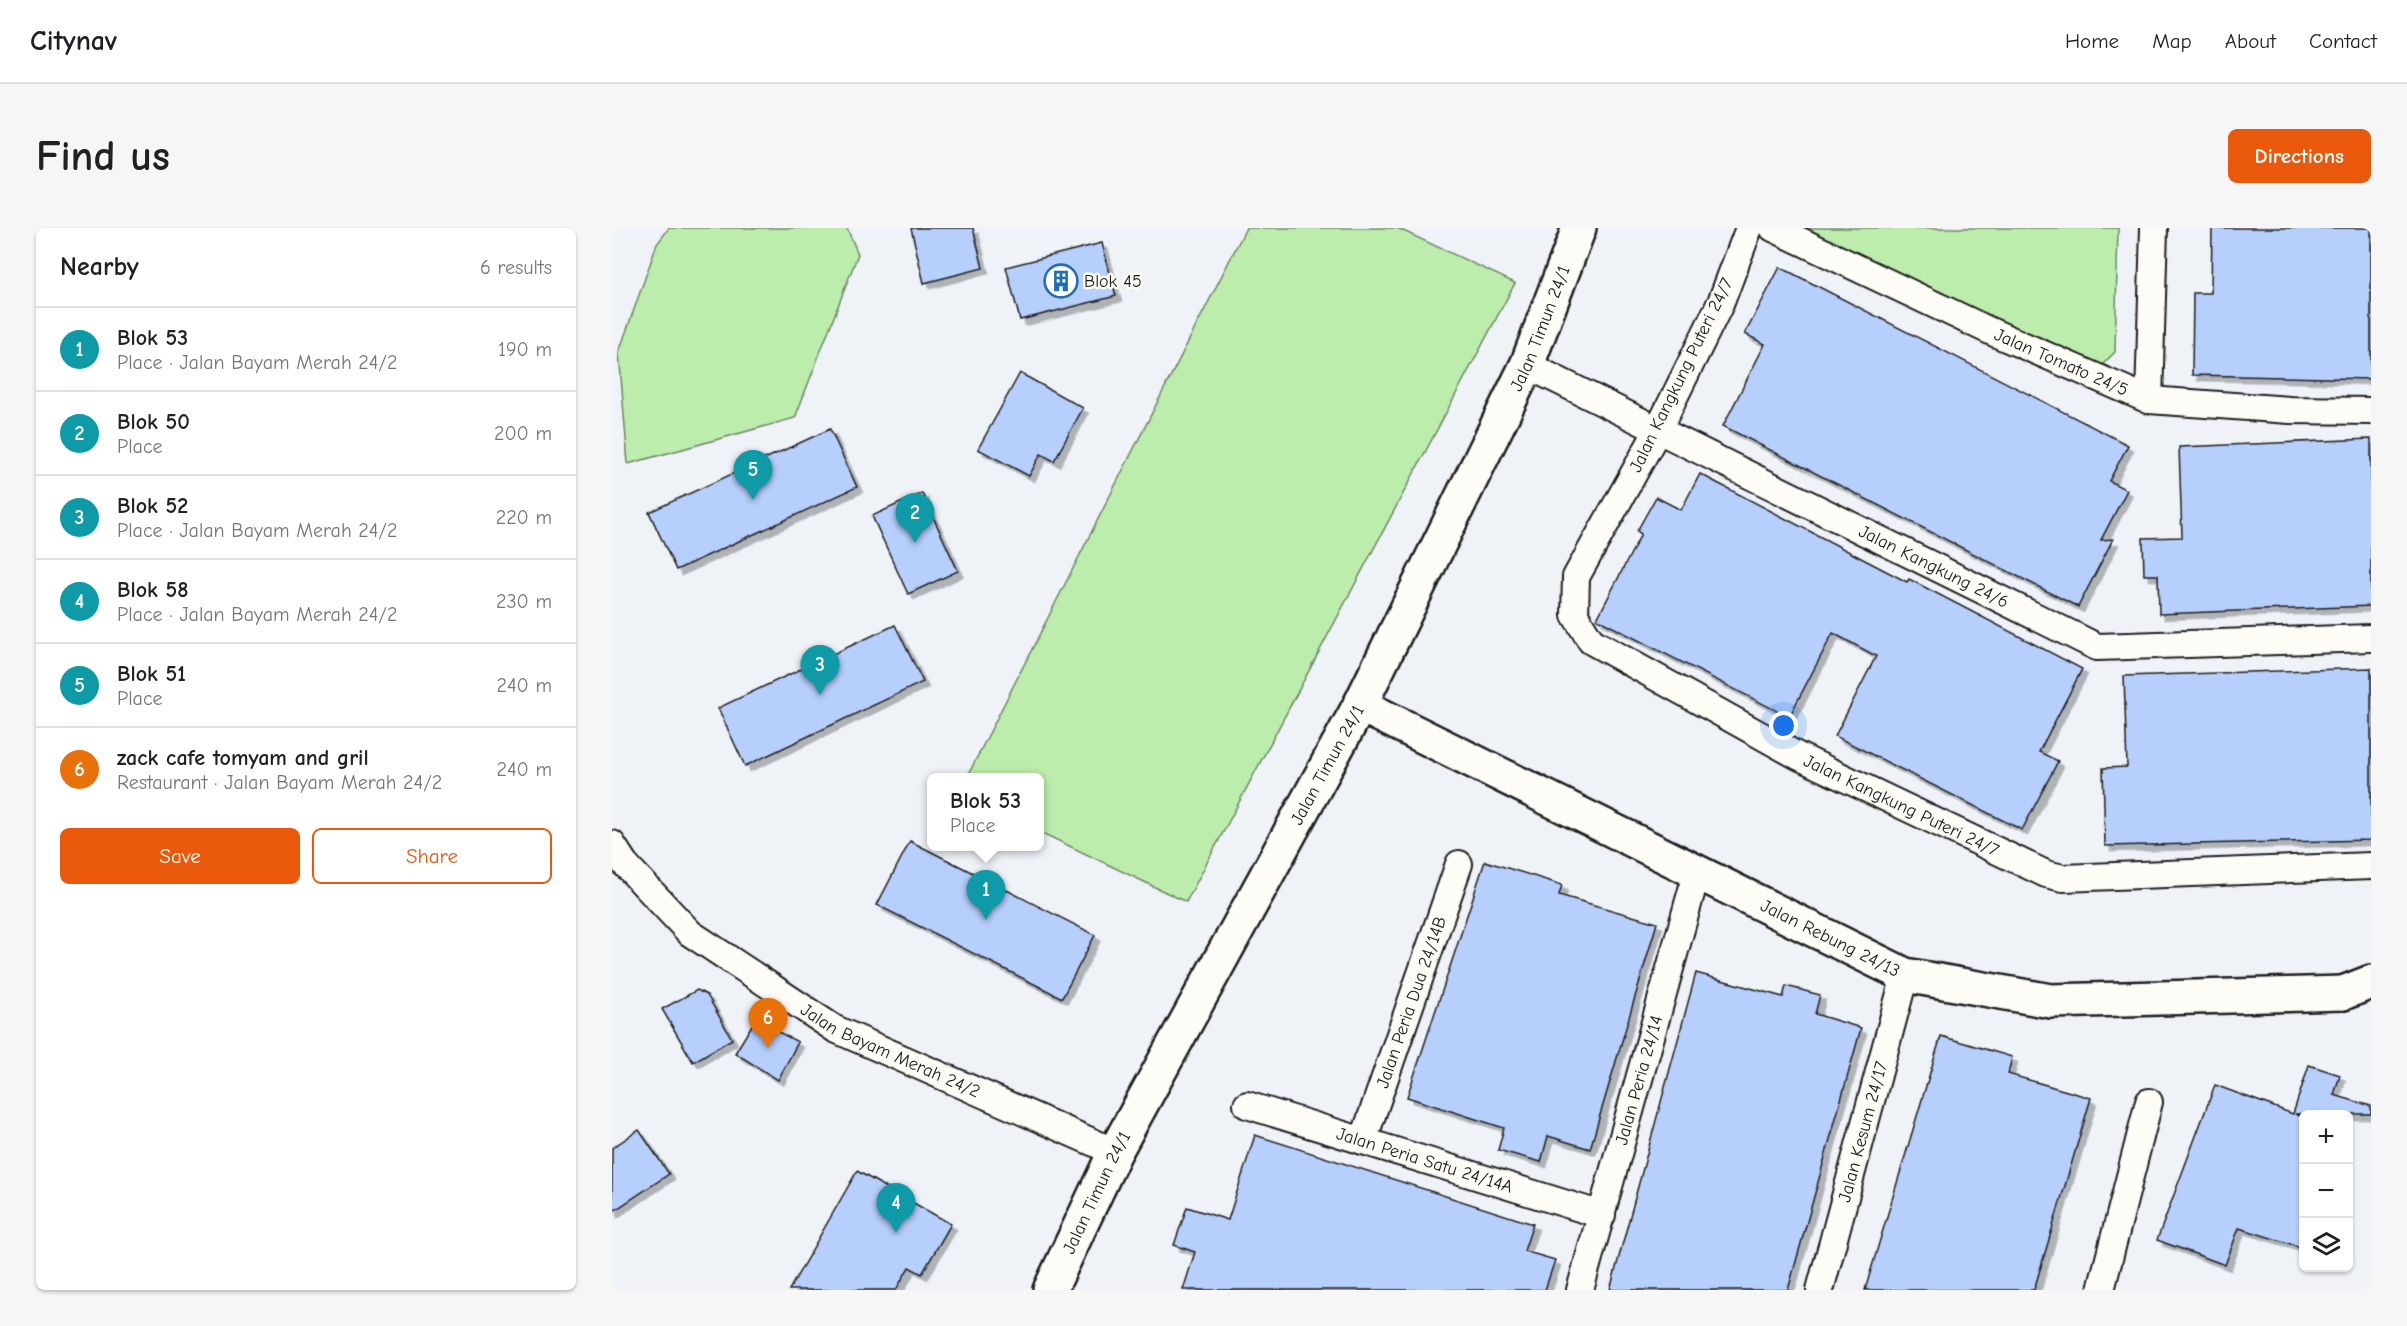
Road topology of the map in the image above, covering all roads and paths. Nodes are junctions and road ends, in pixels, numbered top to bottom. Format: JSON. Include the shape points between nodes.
{"nodes":[{"id":1,"x":1579,"y":228,"type":"edge"},
{"id":2,"x":1749,"y":228,"type":"edge"},
{"id":3,"x":1773,"y":228,"type":"edge"},
{"id":4,"x":2154,"y":228,"type":"edge"},
{"id":5,"x":1527,"y":365,"type":"junction"},
{"id":6,"x":2148,"y":400,"type":"junction"},
{"id":7,"x":2371,"y":411,"type":"edge"},
{"id":8,"x":1658,"y":430,"type":"junction"},
{"id":9,"x":2371,"y":638,"type":"edge"},
{"id":10,"x":1360,"y":705,"type":"junction"},
{"id":11,"x":612,"y":844,"type":"edge"},
{"id":12,"x":1459,"y":864,"type":"dead end"},
{"id":13,"x":2371,"y":866,"type":"edge"},
{"id":14,"x":1697,"y":872,"type":"junction"},
{"id":15,"x":1905,"y":975,"type":"junction"},
{"id":16,"x":2362,"y":991,"type":"edge"},
{"id":17,"x":2149,"y":1102,"type":"dead end"},
{"id":18,"x":1247,"y":1105,"type":"dead end"},
{"id":19,"x":1363,"y":1141,"type":"junction"},
{"id":20,"x":1115,"y":1152,"type":"junction"},
{"id":21,"x":1602,"y":1215,"type":"junction"},
{"id":22,"x":1050,"y":1290,"type":"edge"},
{"id":23,"x":1581,"y":1290,"type":"edge"},
{"id":24,"x":1820,"y":1290,"type":"edge"},
{"id":25,"x":2101,"y":1290,"type":"edge"}],
"edges":[{"from":1,"to":5,"type":"street","name":"Jalan Timun 24/1"},
{"from":2,"to":8,"type":"street","name":"Jalan Kangkung Puteri 24/7","via":[[1721,302]]},
{"from":3,"to":6,"type":"street","name":"Jalan Tomato 24/5","via":[[1990,331]]},
{"from":4,"to":6,"type":"street"},
{"from":5,"to":8,"type":"street","name":"Jalan Kangkung 24/6"},
{"from":5,"to":10,"type":"street","name":"Jalan Timun 24/1"},
{"from":6,"to":7,"type":"street","name":"Jalan Tomato 24/5"},
{"from":8,"to":9,"type":"street","name":"Jalan Kangkung 24/6","via":[[2097,647]]},
{"from":8,"to":13,"type":"street","name":"Jalan Kangkung Puteri 24/7","via":[[1576,577],[1575,615],[1592,641],[1798,756],[2046,874],[2063,878]]},
{"from":10,"to":14,"type":"street","name":"Jalan Rebung 24/13"},
{"from":10,"to":20,"type":"street","name":"Jalan Timun 24/1"},
{"from":11,"to":20,"type":"street","name":"Jalan Bayam Merah 24/2","via":[[625,864],[690,933],[835,1029]]},
{"from":12,"to":19,"type":"street","name":"Jalan Peria Dua 24/14B"},
{"from":14,"to":15,"type":"street","name":"Jalan Rebung 24/13"},
{"from":14,"to":21,"type":"street","name":"Jalan Peria 24/14"},
{"from":15,"to":16,"type":"street","name":"Jalan Rebung 24/13","via":[[2051,1001]]},
{"from":15,"to":24,"type":"street","name":"Jalan Kesum 24/17"},
{"from":17,"to":25,"type":"street"},
{"from":18,"to":19,"type":"street","name":"Jalan Peria Satu 24/14A"},
{"from":19,"to":21,"type":"street","name":"Jalan Peria Satu 24/14A"},
{"from":20,"to":22,"type":"street","name":"Jalan Timun 24/1"},
{"from":21,"to":23,"type":"street","name":"Jalan Peria 24/14"}]}
